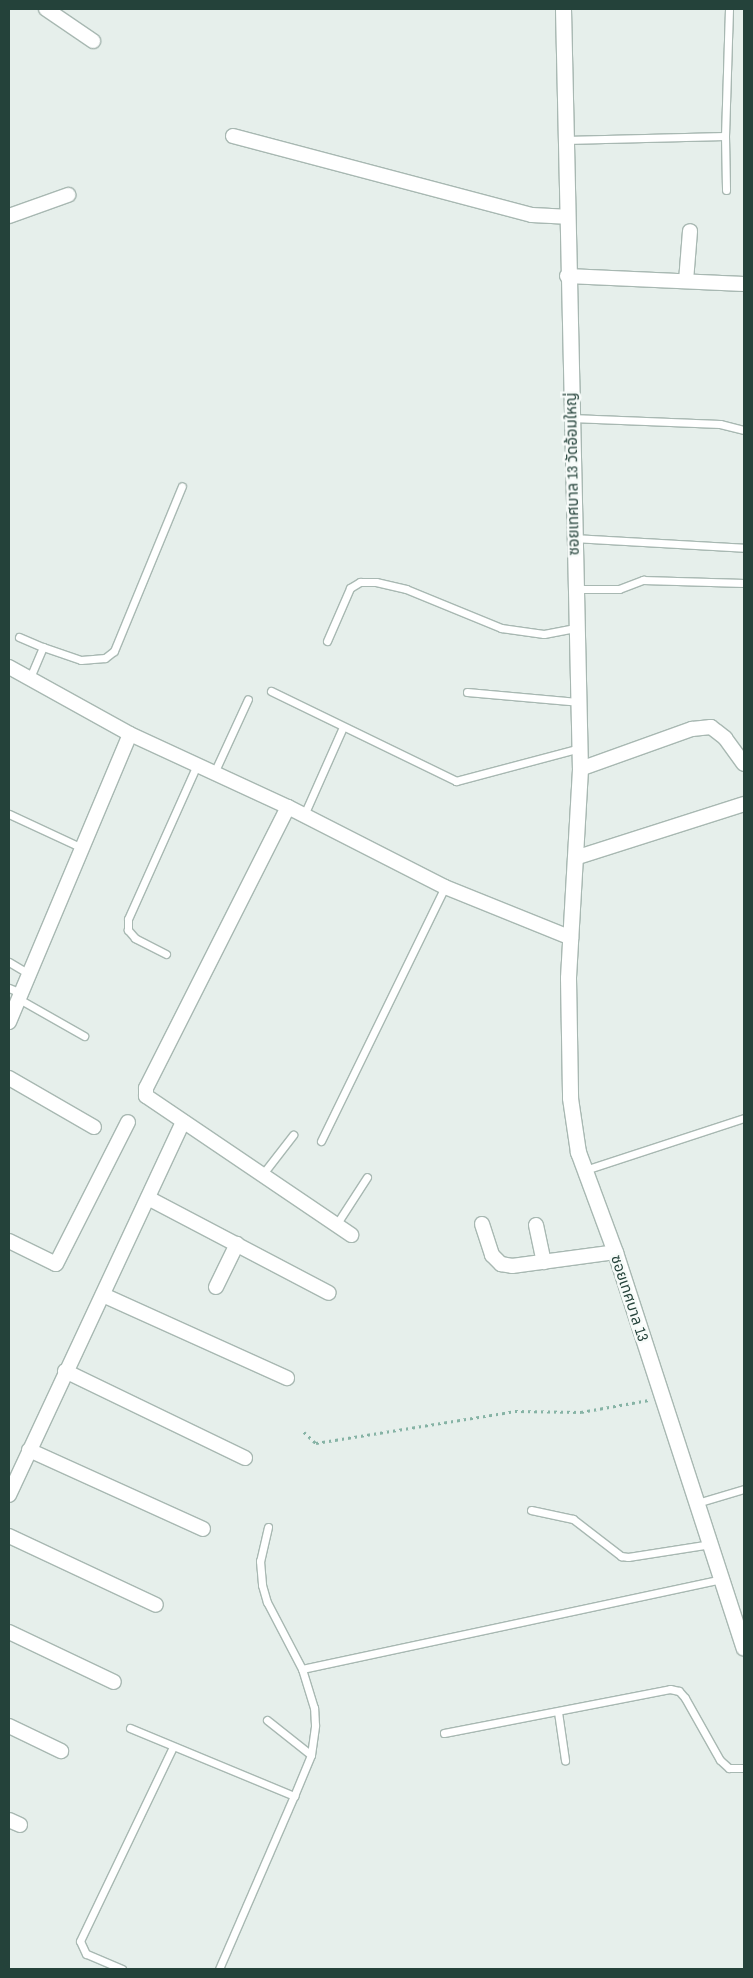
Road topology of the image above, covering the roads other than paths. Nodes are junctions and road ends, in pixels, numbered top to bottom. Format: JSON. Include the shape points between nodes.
{"nodes":[{"id":1,"x":46,"y":9,"type":"edge"},
{"id":2,"x":563,"y":9,"type":"edge"},
{"id":3,"x":729,"y":9,"type":"edge"},
{"id":4,"x":93,"y":41,"type":"dead end"},
{"id":5,"x":233,"y":136,"type":"dead end"},
{"id":6,"x":725,"y":136,"type":"junction"},
{"id":7,"x":564,"y":140,"type":"junction"},
{"id":8,"x":726,"y":190,"type":"dead end"},
{"id":9,"x":68,"y":195,"type":"dead end"},
{"id":10,"x":9,"y":216,"type":"edge"},
{"id":11,"x":566,"y":217,"type":"junction"},
{"id":12,"x":690,"y":231,"type":"dead end"},
{"id":13,"x":567,"y":276,"type":"junction"},
{"id":14,"x":686,"y":281,"type":"junction"},
{"id":15,"x":744,"y":284,"type":"edge"},
{"id":16,"x":570,"y":418,"type":"junction"},
{"id":17,"x":744,"y":430,"type":"edge"},
{"id":18,"x":182,"y":486,"type":"dead end"},
{"id":19,"x":573,"y":538,"type":"junction"},
{"id":20,"x":744,"y":548,"type":"edge"},
{"id":21,"x":744,"y":583,"type":"edge"},
{"id":22,"x":575,"y":589,"type":"junction"},
{"id":23,"x":576,"y":628,"type":"junction"},
{"id":24,"x":19,"y":637,"type":"dead end"},
{"id":25,"x":327,"y":641,"type":"dead end"},
{"id":26,"x":43,"y":647,"type":"junction"},
{"id":27,"x":9,"y":667,"type":"edge"},
{"id":28,"x":30,"y":678,"type":"junction"},
{"id":29,"x":271,"y":691,"type":"dead end"},
{"id":30,"x":467,"y":692,"type":"dead end"},
{"id":31,"x":248,"y":700,"type":"dead end"},
{"id":32,"x":578,"y":702,"type":"junction"},
{"id":33,"x":344,"y":727,"type":"junction"},
{"id":34,"x":130,"y":734,"type":"junction"},
{"id":35,"x":580,"y":748,"type":"junction"},
{"id":36,"x":744,"y":764,"type":"edge"},
{"id":37,"x":197,"y":765,"type":"junction"},
{"id":38,"x":580,"y":769,"type":"junction"},
{"id":39,"x":214,"y":773,"type":"junction"},
{"id":40,"x":744,"y":804,"type":"edge"},
{"id":41,"x":288,"y":808,"type":"junction"},
{"id":42,"x":9,"y":814,"type":"edge"},
{"id":43,"x":304,"y":815,"type":"junction"},
{"id":44,"x":80,"y":847,"type":"junction"},
{"id":45,"x":578,"y":857,"type":"junction"},
{"id":46,"x":445,"y":887,"type":"junction"},
{"id":47,"x":570,"y":938,"type":"junction"},
{"id":48,"x":166,"y":954,"type":"dead end"},
{"id":49,"x":9,"y":962,"type":"edge"},
{"id":50,"x":29,"y":974,"type":"junction"},
{"id":51,"x":16,"y":993,"type":"edge"},
{"id":52,"x":9,"y":1022,"type":"edge"},
{"id":53,"x":84,"y":1036,"type":"dead end"},
{"id":54,"x":9,"y":1078,"type":"edge"},
{"id":55,"x":744,"y":1118,"type":"edge"},
{"id":56,"x":128,"y":1122,"type":"dead end"},
{"id":57,"x":183,"y":1122,"type":"junction"},
{"id":58,"x":94,"y":1127,"type":"dead end"},
{"id":59,"x":293,"y":1135,"type":"dead end"},
{"id":60,"x":320,"y":1141,"type":"dead end"},
{"id":61,"x":584,"y":1170,"type":"junction"},
{"id":62,"x":262,"y":1175,"type":"junction"},
{"id":63,"x":367,"y":1176,"type":"dead end"},
{"id":64,"x":148,"y":1198,"type":"junction"},
{"id":65,"x":482,"y":1224,"type":"dead end"},
{"id":66,"x":336,"y":1225,"type":"junction"},
{"id":67,"x":536,"y":1226,"type":"dead end"},
{"id":68,"x":351,"y":1235,"type":"dead end"},
{"id":69,"x":9,"y":1241,"type":"edge"},
{"id":70,"x":237,"y":1244,"type":"junction"},
{"id":71,"x":615,"y":1252,"type":"junction"},
{"id":72,"x":544,"y":1262,"type":"junction"},
{"id":73,"x":216,"y":1287,"type":"dead end"},
{"id":74,"x":329,"y":1293,"type":"dead end"},
{"id":75,"x":103,"y":1295,"type":"junction"},
{"id":76,"x":65,"y":1371,"type":"junction"},
{"id":77,"x":287,"y":1378,"type":"dead end"},
{"id":78,"x":29,"y":1450,"type":"junction"},
{"id":79,"x":245,"y":1458,"type":"dead end"},
{"id":80,"x":744,"y":1489,"type":"edge"},
{"id":81,"x":9,"y":1495,"type":"edge"},
{"id":82,"x":697,"y":1503,"type":"junction"},
{"id":83,"x":531,"y":1510,"type":"dead end"},
{"id":84,"x":268,"y":1527,"type":"dead end"},
{"id":85,"x":202,"y":1530,"type":"dead end"},
{"id":86,"x":9,"y":1536,"type":"edge"},
{"id":87,"x":712,"y":1544,"type":"junction"},
{"id":88,"x":721,"y":1579,"type":"junction"},
{"id":89,"x":156,"y":1605,"type":"dead end"},
{"id":90,"x":9,"y":1632,"type":"edge"},
{"id":91,"x":744,"y":1648,"type":"edge"},
{"id":92,"x":302,"y":1669,"type":"junction"},
{"id":93,"x":114,"y":1682,"type":"dead end"},
{"id":94,"x":558,"y":1712,"type":"junction"},
{"id":95,"x":267,"y":1720,"type":"dead end"},
{"id":96,"x":9,"y":1726,"type":"edge"},
{"id":97,"x":130,"y":1728,"type":"dead end"},
{"id":98,"x":444,"y":1733,"type":"dead end"},
{"id":99,"x":173,"y":1747,"type":"junction"},
{"id":100,"x":61,"y":1751,"type":"dead end"},
{"id":101,"x":311,"y":1755,"type":"junction"},
{"id":102,"x":565,"y":1760,"type":"dead end"},
{"id":103,"x":744,"y":1768,"type":"edge"},
{"id":104,"x":294,"y":1796,"type":"junction"},
{"id":105,"x":122,"y":1969,"type":"edge"},
{"id":106,"x":219,"y":1969,"type":"edge"}],
"edges":[{"from":1,"to":4,"type":"street"},
{"from":2,"to":7,"type":"street","name":"ซอยเทศบาล 13 วัดอ้อมใหญ่"},
{"from":3,"to":6,"type":"lane"},
{"from":5,"to":11,"type":"street","via":[[532,215]]},
{"from":6,"to":7,"type":"lane"},
{"from":6,"to":8,"type":"lane"},
{"from":7,"to":11,"type":"street","name":"ซอยเทศบาล 13 วัดอ้อมใหญ่"},
{"from":9,"to":10,"type":"street"},
{"from":11,"to":13,"type":"street","name":"ซอยเทศบาล 13 วัดอ้อมใหญ่"},
{"from":12,"to":14,"type":"street"},
{"from":13,"to":14,"type":"street"},
{"from":13,"to":16,"type":"street","name":"ซอยเทศบาล 13 วัดอ้อมใหญ่"},
{"from":14,"to":15,"type":"street"},
{"from":16,"to":17,"type":"lane","via":[[720,424]]},
{"from":16,"to":19,"type":"street","name":"ซอยเทศบาล 13 วัดอ้อมใหญ่"},
{"from":18,"to":26,"type":"lane","via":[[114,651],[105,658],[81,660]]},
{"from":19,"to":20,"type":"lane"},
{"from":19,"to":22,"type":"street","name":"ซอยเทศบาล 13 วัดอ้อมใหญ่"},
{"from":21,"to":22,"type":"lane","via":[[643,580],[619,589]]},
{"from":22,"to":23,"type":"street","name":"ซอยเทศบาล 13 วัดอ้อมใหญ่"},
{"from":23,"to":25,"type":"lane","via":[[544,634],[501,628],[406,589],[360,582],[350,588]]},
{"from":23,"to":32,"type":"street","name":"ซอยเทศบาล 13 วัดอ้อมใหญ่"},
{"from":24,"to":26,"type":"lane"},
{"from":26,"to":28,"type":"lane"},
{"from":27,"to":28,"type":"street"},
{"from":28,"to":34,"type":"street"},
{"from":29,"to":33,"type":"lane"},
{"from":30,"to":32,"type":"lane"},
{"from":31,"to":39,"type":"lane"},
{"from":32,"to":35,"type":"street","name":"ซอยเทศบาล 13 วัดอ้อมใหญ่"},
{"from":33,"to":35,"type":"lane","via":[[456,781],[468,781]]},
{"from":33,"to":43,"type":"lane"},
{"from":34,"to":37,"type":"street"},
{"from":34,"to":44,"type":"street"},
{"from":35,"to":38,"type":"street","name":"ซอยเทศบาล 13 วัดอ้อมใหญ่"},
{"from":36,"to":38,"type":"street","via":[[724,738],[710,727],[692,729]]},
{"from":37,"to":39,"type":"street"},
{"from":37,"to":48,"type":"lane","via":[[128,919],[128,930],[134,938]]},
{"from":38,"to":45,"type":"street","name":"ซอยเทศบาล 13 วัดอ้อมใหญ่"},
{"from":39,"to":41,"type":"street"},
{"from":40,"to":45,"type":"street"},
{"from":41,"to":43,"type":"street"},
{"from":41,"to":57,"type":"street","via":[[146,1088],[146,1096]]},
{"from":42,"to":44,"type":"lane"},
{"from":43,"to":46,"type":"street"},
{"from":44,"to":50,"type":"street"},
{"from":45,"to":47,"type":"street","name":"ซอยเทศบาล 13 วัดอ้อมใหญ่"},
{"from":46,"to":47,"type":"street"},
{"from":46,"to":60,"type":"lane"},
{"from":47,"to":61,"type":"street","name":"ซอยเทศบาล 13","via":[[570,1098]]},
{"from":49,"to":50,"type":"lane"},
{"from":50,"to":51,"type":"street"},
{"from":51,"to":52,"type":"street"},
{"from":51,"to":53,"type":"lane"},
{"from":54,"to":58,"type":"street"},
{"from":55,"to":61,"type":"lane"},
{"from":56,"to":69,"type":"street","via":[[56,1264]]},
{"from":57,"to":62,"type":"street"},
{"from":57,"to":64,"type":"street"},
{"from":59,"to":62,"type":"lane"},
{"from":61,"to":71,"type":"street","name":"ซอยเทศบาล 13"},
{"from":62,"to":66,"type":"street"},
{"from":63,"to":66,"type":"lane"},
{"from":64,"to":70,"type":"street"},
{"from":64,"to":75,"type":"street"},
{"from":65,"to":72,"type":"street","via":[[492,1255],[501,1264]]},
{"from":66,"to":68,"type":"street"},
{"from":67,"to":72,"type":"street"},
{"from":70,"to":73,"type":"street"},
{"from":70,"to":74,"type":"street"},
{"from":71,"to":72,"type":"street"},
{"from":71,"to":82,"type":"street","name":"ซอยเทศบาล 13"},
{"from":75,"to":76,"type":"street"},
{"from":75,"to":77,"type":"street"},
{"from":76,"to":78,"type":"street"},
{"from":76,"to":79,"type":"street"},
{"from":78,"to":81,"type":"street"},
{"from":78,"to":85,"type":"street"},
{"from":80,"to":82,"type":"lane"},
{"from":82,"to":87,"type":"street","name":"ซอยเทศบาล 13"},
{"from":83,"to":87,"type":"lane","via":[[573,1519],[621,1556]]},
{"from":84,"to":92,"type":"lane","via":[[260,1561],[262,1585],[267,1602]]},
{"from":86,"to":89,"type":"street"},
{"from":87,"to":88,"type":"street","name":"ซอยเทศบาล 13"},
{"from":88,"to":91,"type":"street","name":"ซอยเทศบาล 13"},
{"from":88,"to":92,"type":"lane"},
{"from":90,"to":93,"type":"street"},
{"from":92,"to":101,"type":"lane","via":[[314,1708]]},
{"from":94,"to":98,"type":"lane"},
{"from":94,"to":102,"type":"lane"},
{"from":94,"to":103,"type":"lane","via":[[670,1689],[680,1691],[720,1760],[729,1768]]},
{"from":95,"to":101,"type":"lane"},
{"from":96,"to":100,"type":"street"},
{"from":97,"to":99,"type":"lane"},
{"from":99,"to":104,"type":"lane"},
{"from":99,"to":105,"type":"lane","via":[[80,1941],[86,1954]]},
{"from":101,"to":104,"type":"lane"},
{"from":104,"to":106,"type":"lane"}]}
